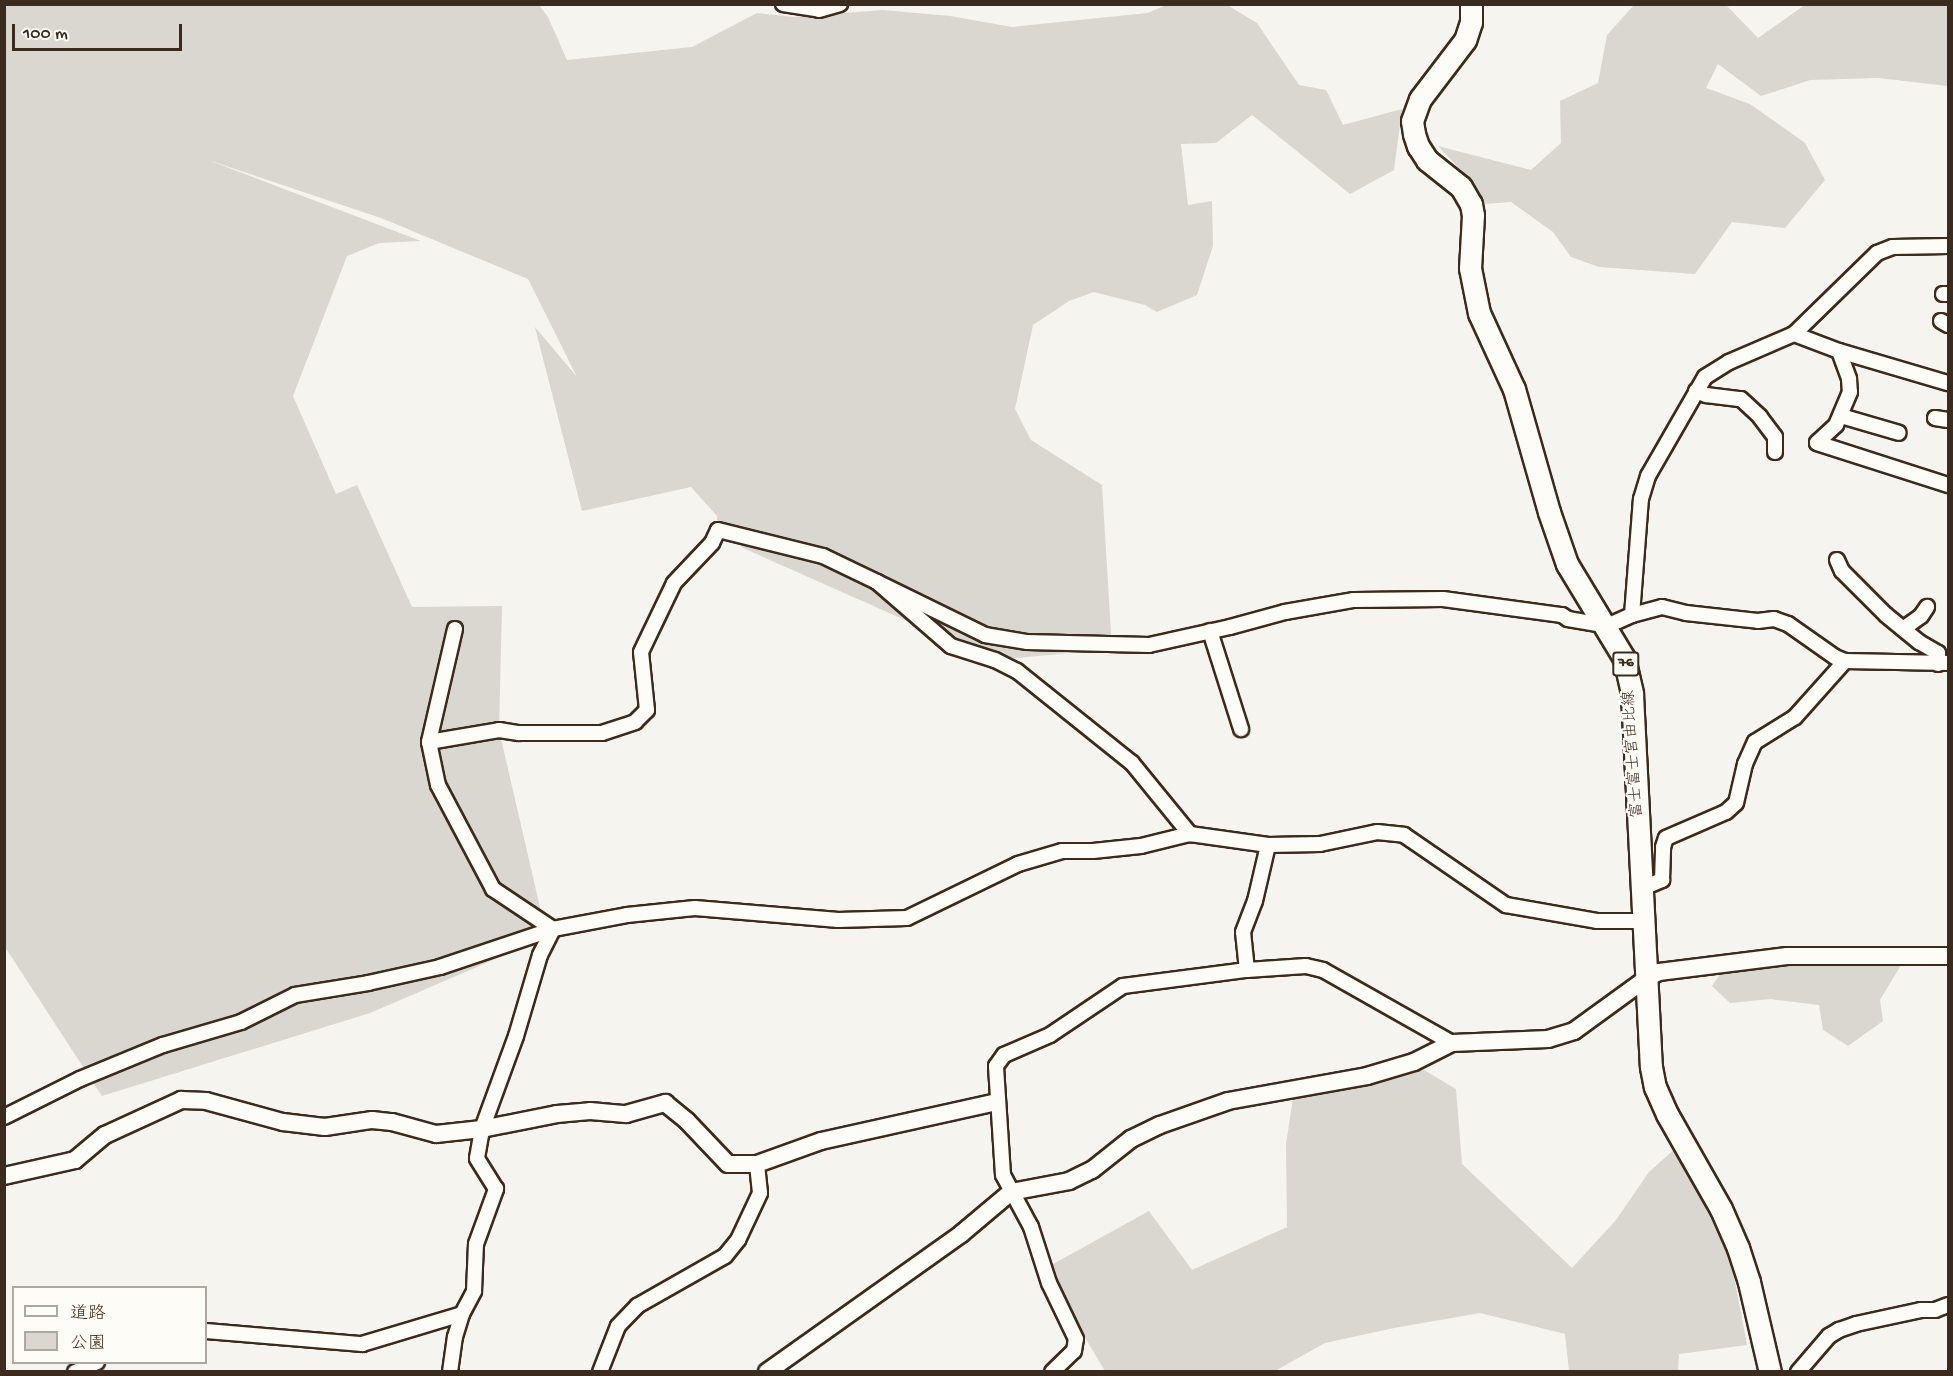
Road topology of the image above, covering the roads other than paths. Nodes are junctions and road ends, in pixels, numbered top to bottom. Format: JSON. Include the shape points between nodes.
{"nodes":[{"id":1,"x":783,"y":4,"type":"edge"},
{"id":2,"x":840,"y":4,"type":"edge"},
{"id":3,"x":1471,"y":4,"type":"edge"},
{"id":4,"x":1948,"y":246,"type":"edge"},
{"id":5,"x":1794,"y":334,"type":"junction"},
{"id":6,"x":1839,"y":351,"type":"junction"},
{"id":7,"x":1948,"y":383,"type":"edge"},
{"id":8,"x":1696,"y":391,"type":"junction"},
{"id":9,"x":1840,"y":416,"type":"junction"},
{"id":10,"x":1899,"y":433,"type":"dead end"},
{"id":11,"x":1775,"y":452,"type":"dead end"},
{"id":12,"x":1948,"y":484,"type":"edge"},
{"id":13,"x":1837,"y":560,"type":"dead end"},
{"id":14,"x":877,"y":582,"type":"junction"},
{"id":15,"x":1927,"y":607,"type":"dead end"},
{"id":16,"x":1632,"y":615,"type":"junction"},
{"id":17,"x":1607,"y":626,"type":"junction"},
{"id":18,"x":455,"y":629,"type":"dead end"},
{"id":19,"x":1903,"y":629,"type":"junction"},
{"id":20,"x":1210,"y":631,"type":"junction"},
{"id":21,"x":1845,"y":661,"type":"junction"},
{"id":22,"x":1943,"y":664,"type":"edge"},
{"id":23,"x":1241,"y":729,"type":"dead end"},
{"id":24,"x":429,"y":742,"type":"junction"},
{"id":25,"x":1190,"y":834,"type":"junction"},
{"id":26,"x":1268,"y":845,"type":"junction"},
{"id":27,"x":1642,"y":888,"type":"junction"},
{"id":28,"x":1643,"y":921,"type":"junction"},
{"id":29,"x":553,"y":929,"type":"junction"},
{"id":30,"x":1948,"y":956,"type":"edge"},
{"id":31,"x":1247,"y":970,"type":"junction"},
{"id":32,"x":1647,"y":978,"type":"junction"},
{"id":33,"x":1452,"y":1043,"type":"junction"},
{"id":34,"x":997,"y":1102,"type":"junction"},
{"id":35,"x":4,"y":1117,"type":"edge"},
{"id":36,"x":482,"y":1129,"type":"junction"},
{"id":37,"x":758,"y":1164,"type":"junction"},
{"id":38,"x":4,"y":1176,"type":"edge"},
{"id":39,"x":1011,"y":1192,"type":"junction"},
{"id":40,"x":1948,"y":1305,"type":"edge"},
{"id":41,"x":462,"y":1314,"type":"junction"},
{"id":42,"x":207,"y":1331,"type":"edge"},
{"id":43,"x":92,"y":1364,"type":"edge"},
{"id":44,"x":75,"y":1371,"type":"edge"},
{"id":45,"x":450,"y":1371,"type":"edge"},
{"id":46,"x":600,"y":1371,"type":"edge"},
{"id":47,"x":767,"y":1371,"type":"edge"},
{"id":48,"x":1052,"y":1371,"type":"edge"},
{"id":49,"x":1770,"y":1371,"type":"edge"},
{"id":50,"x":1798,"y":1371,"type":"edge"}],
"edges":[{"from":1,"to":2,"type":"street","via":[[819,10]]},
{"from":3,"to":17,"type":"main road","name":"富士富士宮由比線","number":"76","via":[[1471,22],[1464,40],[1420,99],[1412,121],[1414,134],[1427,160],[1461,187],[1471,204],[1470,268],[1479,313],[1514,389],[1567,564]]},
{"from":4,"to":5,"type":"street","via":[[1893,247],[1877,253]]},
{"from":5,"to":6,"type":"street"},
{"from":5,"to":8,"type":"street","via":[[1712,371]]},
{"from":6,"to":7,"type":"street"},
{"from":6,"to":9,"type":"street","via":[[1851,392]]},
{"from":8,"to":11,"type":"street","via":[[1741,399],[1775,437]]},
{"from":8,"to":16,"type":"street","via":[[1648,476],[1641,499]]},
{"from":9,"to":10,"type":"street"},
{"from":9,"to":12,"type":"street","via":[[1817,443]]},
{"from":13,"to":19,"type":"street","via":[[1842,571]]},
{"from":14,"to":20,"type":"street","via":[[985,635],[1027,642],[1149,645]]},
{"from":14,"to":24,"type":"street","via":[[823,556],[718,530],[712,543],[674,583],[641,652],[647,710],[635,722],[602,734],[499,730]]},
{"from":14,"to":25,"type":"street","via":[[951,646],[1017,671],[1132,763]]},
{"from":15,"to":19,"type":"street"},
{"from":16,"to":17,"type":"street"},
{"from":16,"to":21,"type":"street","via":[[1662,607],[1758,621],[1774,619]]},
{"from":17,"to":20,"type":"street","via":[[1562,615],[1443,599],[1354,600]]},
{"from":17,"to":27,"type":"main road","name":"富士富士宮由比線","number":"76","via":[[1624,657],[1632,694]]},
{"from":18,"to":24,"type":"street"},
{"from":19,"to":22,"type":"street","via":[[1938,653]]},
{"from":20,"to":23,"type":"street"},
{"from":21,"to":22,"type":"street"},
{"from":21,"to":27,"type":"street","via":[[1795,717],[1755,742],[1745,764],[1736,803],[1726,812],[1666,838],[1662,880]]},
{"from":24,"to":29,"type":"street","via":[[438,785],[493,889]]},
{"from":25,"to":26,"type":"street"},
{"from":25,"to":29,"type":"street","via":[[1141,846],[1062,851],[1040,857],[907,918],[838,921],[695,908],[627,915]]},
{"from":26,"to":28,"type":"street","via":[[1320,844],[1377,832],[1404,835],[1506,905],[1597,921]]},
{"from":26,"to":31,"type":"street","via":[[1243,932]]},
{"from":27,"to":28,"type":"main road","name":"富士富士宮由比線","number":"76"},
{"from":28,"to":32,"type":"main road","name":"富士富士宮由比線","number":"76"},
{"from":29,"to":35,"type":"street","via":[[440,967],[295,995],[241,1022],[163,1045],[80,1078]]},
{"from":29,"to":36,"type":"street","via":[[540,956]]},
{"from":30,"to":32,"type":"street","via":[[1787,956],[1659,972]]},
{"from":31,"to":33,"type":"street","via":[[1306,966],[1323,970]]},
{"from":31,"to":34,"type":"street","via":[[1123,986],[1050,1035],[1004,1055],[996,1066]]},
{"from":32,"to":33,"type":"street","via":[[1574,1031],[1548,1039]]},
{"from":32,"to":49,"type":"main road","name":"富士富士宮由比線","number":"76","via":[[1651,1066],[1656,1087],[1738,1248]]},
{"from":33,"to":39,"type":"street","via":[[1414,1062],[1367,1076],[1228,1101],[1131,1139],[1092,1170],[1069,1181]]},
{"from":34,"to":37,"type":"street","via":[[821,1141]]},
{"from":34,"to":39,"type":"street","via":[[1004,1175]]},
{"from":36,"to":37,"type":"street","via":[[557,1114],[626,1114],[665,1103],[728,1164]]},
{"from":36,"to":38,"type":"street","via":[[436,1134],[372,1120],[325,1127],[284,1122],[206,1101],[181,1100],[105,1135],[75,1160]]},
{"from":36,"to":41,"type":"street","via":[[477,1158],[496,1189],[476,1244],[474,1291]]},
{"from":37,"to":46,"type":"street","via":[[760,1193],[738,1240],[725,1256],[637,1306],[618,1326]]},
{"from":39,"to":47,"type":"street","via":[[961,1234]]},
{"from":39,"to":48,"type":"street","via":[[1031,1227],[1049,1283],[1076,1339],[1074,1351]]},
{"from":40,"to":50,"type":"street","via":[[1839,1330]]},
{"from":41,"to":42,"type":"street","via":[[362,1344]]},
{"from":41,"to":45,"type":"street"},
{"from":43,"to":44,"type":"street"}]}
